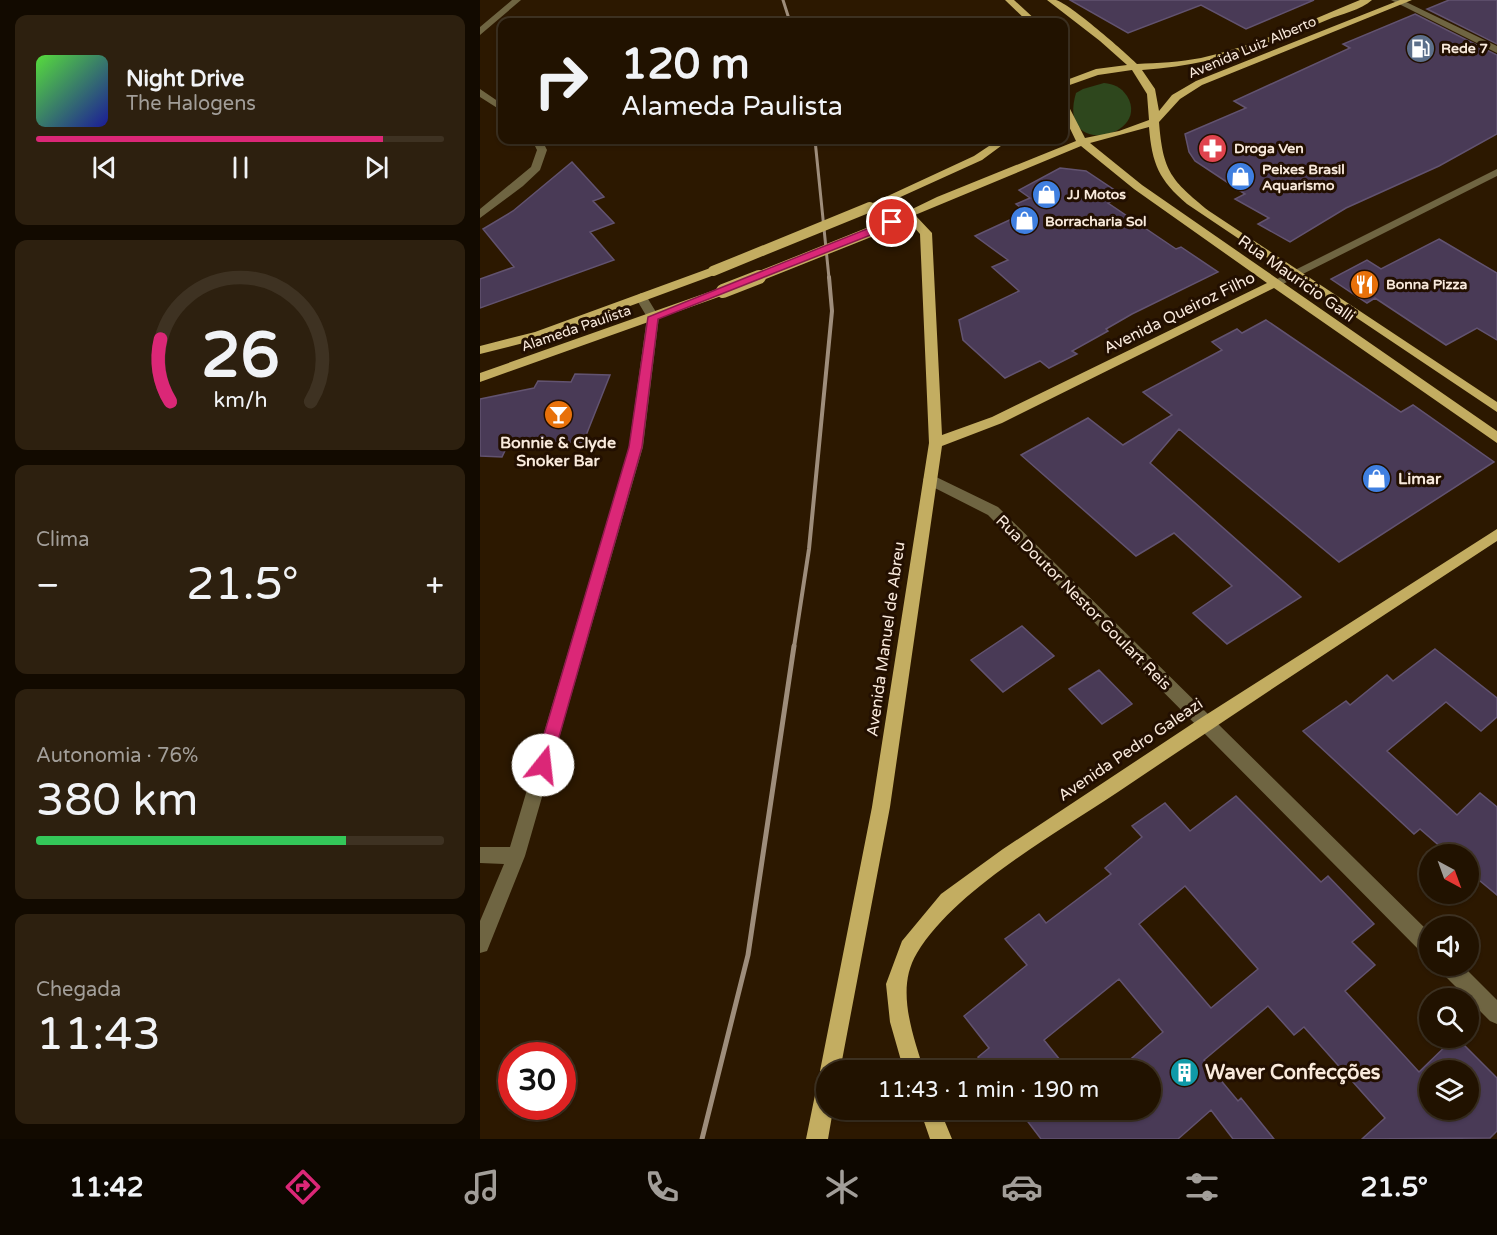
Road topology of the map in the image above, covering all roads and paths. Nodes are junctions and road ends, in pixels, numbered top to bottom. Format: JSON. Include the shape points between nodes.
{"nodes":[{"id":1,"x":517,"y":0,"type":"edge"},
{"id":2,"x":1009,"y":0,"type":"edge"},
{"id":3,"x":1051,"y":0,"type":"edge"},
{"id":4,"x":1368,"y":0,"type":"edge"},
{"id":5,"x":1401,"y":1,"type":"edge"},
{"id":6,"x":1029,"y":18,"type":"edge"},
{"id":7,"x":480,"y":32,"type":"edge"},
{"id":8,"x":1497,"y":50,"type":"edge"},
{"id":9,"x":1134,"y":67,"type":"junction"},
{"id":10,"x":1068,"y":82,"type":"edge"},
{"id":11,"x":480,"y":92,"type":"edge"},
{"id":12,"x":498,"y":105,"type":"edge"},
{"id":13,"x":1068,"y":115,"type":"edge"},
{"id":14,"x":1154,"y":122,"type":"junction"},
{"id":15,"x":1082,"y":142,"type":"junction"},
{"id":16,"x":539,"y":144,"type":"edge"},
{"id":17,"x":998,"y":144,"type":"edge"},
{"id":18,"x":1497,"y":172,"type":"edge"},
{"id":19,"x":480,"y":215,"type":"edge"},
{"id":20,"x":909,"y":215,"type":"junction"},
{"id":21,"x":1296,"y":272,"type":"junction"},
{"id":22,"x":1275,"y":283,"type":"junction"},
{"id":23,"x":641,"y":297,"type":"junction"},
{"id":24,"x":653,"y":317,"type":"junction"},
{"id":25,"x":480,"y":350,"type":"edge"},
{"id":26,"x":480,"y":378,"type":"edge"},
{"id":27,"x":1497,"y":408,"type":"edge"},
{"id":28,"x":1497,"y":438,"type":"edge"},
{"id":29,"x":936,"y":443,"type":"junction"},
{"id":30,"x":930,"y":480,"type":"junction"},
{"id":31,"x":1497,"y":534,"type":"edge"},
{"id":32,"x":1207,"y":723,"type":"junction"},
{"id":33,"x":480,"y":855,"type":"edge"},
{"id":34,"x":516,"y":856,"type":"junction"},
{"id":35,"x":1419,"y":936,"type":"edge"},
{"id":36,"x":480,"y":944,"type":"edge"},
{"id":37,"x":1459,"y":976,"type":"edge"},
{"id":38,"x":1497,"y":1014,"type":"edge"},
{"id":39,"x":832,"y":1060,"type":"edge"},
{"id":40,"x":911,"y":1060,"type":"edge"},
{"id":41,"x":820,"y":1120,"type":"edge"},
{"id":42,"x":934,"y":1120,"type":"edge"},
{"id":43,"x":817,"y":1139,"type":"edge"},
{"id":44,"x":941,"y":1139,"type":"edge"}],
"edges":[{"from":1,"to":7,"type":"street"},
{"from":2,"to":6,"type":"main road"},
{"from":3,"to":9,"type":"main road","name":"Rua Mauricio Galli"},
{"from":4,"to":9,"type":"main road","name":"Avenida Luiz Alberto","via":[[1246,50],[1197,62]]},
{"from":5,"to":8,"type":"street"},
{"from":5,"to":14,"type":"main road","name":"Avenida Luiz Alberto","via":[[1199,83],[1176,97]]},
{"from":9,"to":10,"type":"main road","name":"Avenida Luiz Alberto","via":[[1101,69]]},
{"from":9,"to":14,"type":"main road","name":"Rua Mauricio Galli","via":[[1149,87]]},
{"from":11,"to":12,"type":"street"},
{"from":13,"to":15,"type":"main road"},
{"from":14,"to":15,"type":"main road","name":"Avenida Luiz Alberto"},
{"from":14,"to":21,"type":"main road","name":"Rua Mauricio Galli","via":[[1159,165],[1171,186]]},
{"from":15,"to":20,"type":"main road","name":"Alameda Paulista"},
{"from":15,"to":22,"type":"main road","name":"Rua Mauricio Galli","via":[[1138,187]]},
{"from":16,"to":19,"type":"street","via":[[542,150],[536,168]]},
{"from":17,"to":23,"type":"main road","name":"Alameda Paulista","bridge":true,"via":[[978,158],[870,207]]},
{"from":18,"to":21,"type":"street","name":"Avenida Queiroz Filho"},
{"from":20,"to":24,"type":"main road","name":"Alameda Paulista","bridge":true},
{"from":20,"to":29,"type":"main road","name":"Avenida Manuel de Abreu","via":[[926,233]]},
{"from":21,"to":22,"type":"street","name":"Avenida Queiroz Filho"},
{"from":21,"to":27,"type":"main road","name":"Rua Mauricio Galli"},
{"from":22,"to":28,"type":"main road","name":"Rua Mauricio Galli"},
{"from":22,"to":29,"type":"main road","name":"Avenida Queiroz Filho","via":[[997,420]]},
{"from":23,"to":24,"type":"street"},
{"from":23,"to":25,"type":"main road","name":"Alameda Paulista","via":[[538,335]]},
{"from":24,"to":26,"type":"main road","name":"Alameda Paulista"},
{"from":24,"to":34,"type":"street","via":[[636,447]]},
{"from":29,"to":30,"type":"main road","name":"Avenida Manuel de Abreu"},
{"from":30,"to":32,"type":"street","name":"Rua Doutor Nestor Goulart Reis","via":[[993,511]]},
{"from":30,"to":39,"type":"main road","name":"Avenida Manuel de Abreu","via":[[881,807]]},
{"from":31,"to":32,"type":"main road","name":"Avenida Pedro Galeazi"},
{"from":32,"to":35,"type":"street","name":"Rua Doutor Nestor Goulart Reis"},
{"from":32,"to":40,"type":"main road","name":"Avenida Pedro Galeazi","via":[[948,900],[909,948],[896,984],[900,1022]]},
{"from":33,"to":34,"type":"street"},
{"from":34,"to":36,"type":"street"},
{"from":37,"to":38,"type":"street"},
{"from":41,"to":43,"type":"main road"},
{"from":42,"to":44,"type":"main road"}]}
